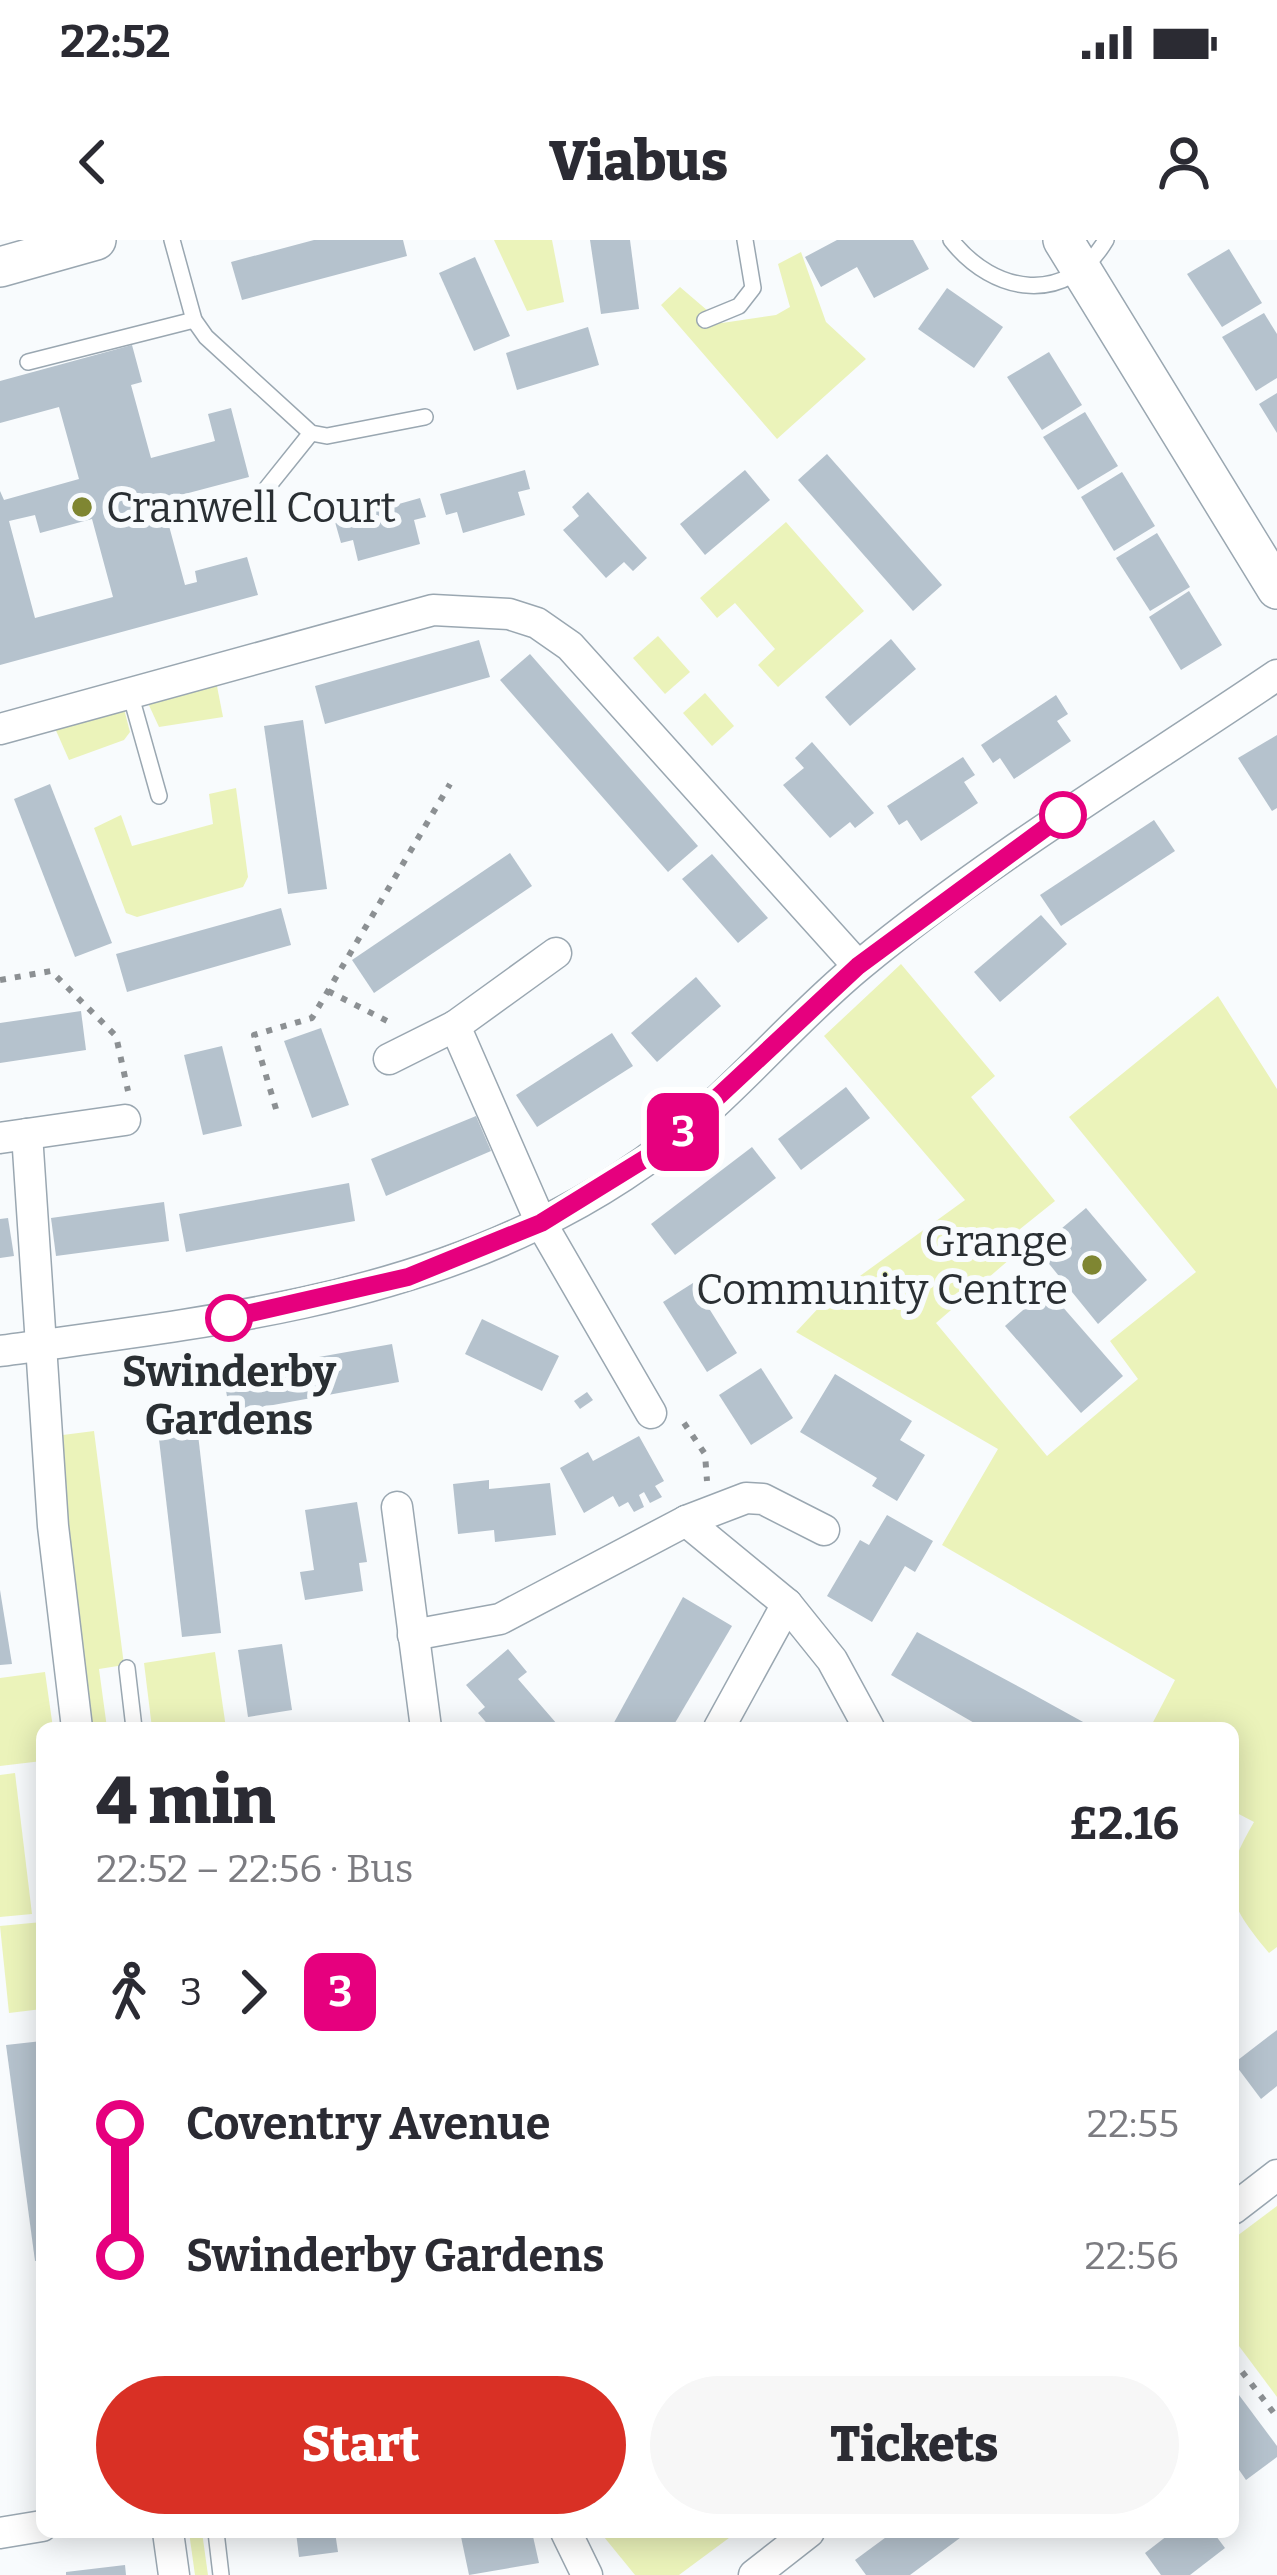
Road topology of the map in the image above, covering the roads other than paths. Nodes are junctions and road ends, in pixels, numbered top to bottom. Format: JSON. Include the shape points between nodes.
{"nodes":[{"id":1,"x":96,"y":240,"type":"edge"},
{"id":2,"x":172,"y":240,"type":"edge"},
{"id":3,"x":745,"y":240,"type":"edge"},
{"id":4,"x":951,"y":240,"type":"edge"},
{"id":5,"x":1106,"y":240,"type":"edge"},
{"id":6,"x":1072,"y":255,"type":"edge"},
{"id":7,"x":0,"y":267,"type":"edge"},
{"id":8,"x":194,"y":320,"type":"junction"},
{"id":9,"x":705,"y":320,"type":"dead end"},
{"id":10,"x":28,"y":362,"type":"dead end"},
{"id":11,"x":425,"y":417,"type":"dead end"},
{"id":12,"x":311,"y":433,"type":"junction"},
{"id":13,"x":250,"y":509,"type":"dead end"},
{"id":14,"x":1277,"y":589,"type":"edge"},
{"id":15,"x":1277,"y":675,"type":"edge"},
{"id":16,"x":130,"y":693,"type":"junction"},
{"id":17,"x":0,"y":729,"type":"edge"},
{"id":18,"x":159,"y":796,"type":"dead end"},
{"id":19,"x":556,"y":953,"type":"dead end"},
{"id":20,"x":858,"y":966,"type":"junction"},
{"id":21,"x":454,"y":1026,"type":"junction"},
{"id":22,"x":397,"y":1055,"type":"road end"},
{"id":23,"x":125,"y":1120,"type":"road end"},
{"id":24,"x":14,"y":1136,"type":"edge"},
{"id":25,"x":541,"y":1223,"type":"junction"},
{"id":26,"x":39,"y":1345,"type":"junction"},
{"id":27,"x":0,"y":1351,"type":"edge"},
{"id":28,"x":651,"y":1412,"type":"road end"},
{"id":29,"x":397,"y":1507,"type":"dead end"},
{"id":30,"x":698,"y":1518,"type":"junction"},
{"id":31,"x":824,"y":1530,"type":"dead end"},
{"id":32,"x":787,"y":1604,"type":"junction"},
{"id":33,"x":412,"y":1635,"type":"junction"},
{"id":34,"x":127,"y":1668,"type":"dead end"},
{"id":35,"x":76,"y":1722,"type":"edge"},
{"id":36,"x":133,"y":1722,"type":"edge"},
{"id":37,"x":425,"y":1722,"type":"edge"},
{"id":38,"x":722,"y":1722,"type":"edge"},
{"id":39,"x":865,"y":1722,"type":"edge"},
{"id":40,"x":1277,"y":2175,"type":"edge"},
{"id":41,"x":1239,"y":2199,"type":"edge"},
{"id":42,"x":36,"y":2527,"type":"edge"},
{"id":43,"x":0,"y":2533,"type":"edge"},
{"id":44,"x":169,"y":2538,"type":"edge"},
{"id":45,"x":217,"y":2538,"type":"edge"},
{"id":46,"x":569,"y":2538,"type":"edge"},
{"id":47,"x":801,"y":2538,"type":"edge"},
{"id":48,"x":174,"y":2575,"type":"edge"},
{"id":49,"x":221,"y":2575,"type":"edge"},
{"id":50,"x":587,"y":2575,"type":"edge"},
{"id":51,"x":754,"y":2575,"type":"edge"}],
"edges":[{"from":1,"to":7,"type":"street"},
{"from":2,"to":8,"type":"lane"},
{"from":3,"to":9,"type":"lane","via":[[753,288],[740,306]]},
{"from":4,"to":6,"type":"lane","via":[[994,279],[1023,286],[1053,283]]},
{"from":5,"to":6,"type":"lane"},
{"from":6,"to":14,"type":"street"},
{"from":8,"to":10,"type":"lane"},
{"from":8,"to":12,"type":"lane"},
{"from":11,"to":12,"type":"lane"},
{"from":12,"to":13,"type":"lane"},
{"from":15,"to":20,"type":"street","via":[[1024,840]]},
{"from":16,"to":17,"type":"street"},
{"from":16,"to":18,"type":"lane"},
{"from":16,"to":20,"type":"street","via":[[433,610],[480,609],[537,623],[569,646]]},
{"from":19,"to":21,"type":"street"},
{"from":20,"to":25,"type":"street","via":[[700,1118]]},
{"from":21,"to":22,"type":"street"},
{"from":21,"to":25,"type":"street"},
{"from":23,"to":24,"type":"street"},
{"from":24,"to":26,"type":"street"},
{"from":25,"to":26,"type":"street","via":[[350,1293]]},
{"from":25,"to":28,"type":"street"},
{"from":26,"to":27,"type":"street"},
{"from":26,"to":35,"type":"street"},
{"from":29,"to":33,"type":"street"},
{"from":30,"to":31,"type":"street","via":[[763,1499]]},
{"from":30,"to":32,"type":"street"},
{"from":30,"to":33,"type":"street","via":[[500,1619]]},
{"from":32,"to":38,"type":"street"},
{"from":32,"to":39,"type":"street","via":[[832,1660]]},
{"from":33,"to":37,"type":"street"},
{"from":34,"to":36,"type":"lane"},
{"from":40,"to":41,"type":"street"},
{"from":42,"to":43,"type":"street"},
{"from":44,"to":48,"type":"street"},
{"from":45,"to":49,"type":"lane"},
{"from":46,"to":50,"type":"street"},
{"from":47,"to":51,"type":"street"}]}
